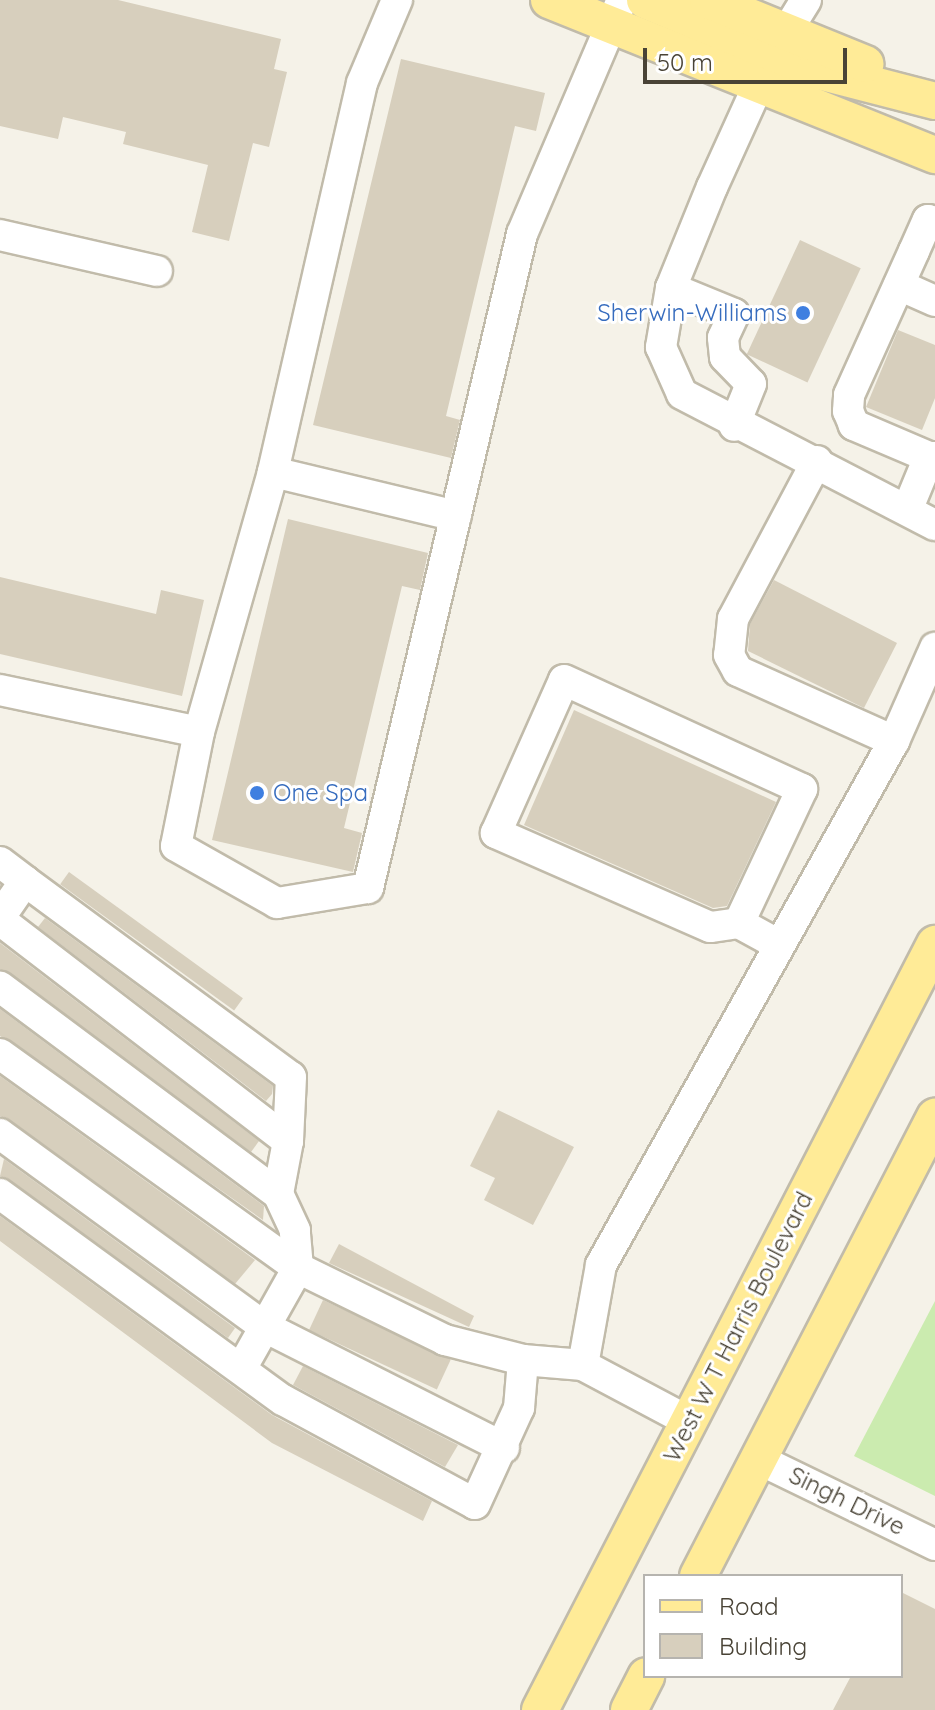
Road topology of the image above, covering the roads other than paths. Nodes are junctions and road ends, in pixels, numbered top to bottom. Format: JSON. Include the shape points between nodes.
{"nodes":[{"id":1,"x":397,"y":0,"type":"edge"},
{"id":2,"x":549,"y":0,"type":"edge"},
{"id":3,"x":645,"y":0,"type":"edge"},
{"id":4,"x":708,"y":0,"type":"edge"},
{"id":5,"x":806,"y":0,"type":"edge"},
{"id":6,"x":616,"y":12,"type":"edge"},
{"id":7,"x":775,"y":58,"type":"junction"},
{"id":8,"x":935,"y":93,"type":"edge"},
{"id":9,"x":935,"y":101,"type":"edge"},
{"id":10,"x":935,"y":155,"type":"edge"},
{"id":11,"x":935,"y":222,"type":"edge"},
{"id":12,"x":0,"y":235,"type":"edge"},
{"id":13,"x":157,"y":271,"type":"dead end"},
{"id":14,"x":899,"y":285,"type":"junction"},
{"id":15,"x":671,"y":288,"type":"junction"},
{"id":16,"x":934,"y":297,"type":"edge"},
{"id":17,"x":734,"y":426,"type":"junction"},
{"id":18,"x":932,"y":457,"type":"edge"},
{"id":19,"x":817,"y":461,"type":"junction"},
{"id":20,"x":273,"y":472,"type":"junction"},
{"id":21,"x":908,"y":508,"type":"junction"},
{"id":22,"x":456,"y":516,"type":"junction"},
{"id":23,"x":935,"y":525,"type":"edge"},
{"id":24,"x":935,"y":648,"type":"edge"},
{"id":25,"x":0,"y":690,"type":"edge"},
{"id":26,"x":199,"y":732,"type":"junction"},
{"id":27,"x":894,"y":741,"type":"junction"},
{"id":28,"x":0,"y":862,"type":"edge"},
{"id":29,"x":25,"y":881,"type":"junction"},
{"id":30,"x":0,"y":919,"type":"edge"},
{"id":31,"x":739,"y":923,"type":"junction"},
{"id":32,"x":935,"y":944,"type":"edge"},
{"id":33,"x":779,"y":945,"type":"junction"},
{"id":34,"x":0,"y":987,"type":"edge"},
{"id":35,"x":0,"y":1054,"type":"edge"},
{"id":36,"x":935,"y":1117,"type":"edge"},
{"id":37,"x":0,"y":1134,"type":"edge"},
{"id":38,"x":288,"y":1141,"type":"junction"},
{"id":39,"x":0,"y":1194,"type":"edge"},
{"id":40,"x":278,"y":1194,"type":"junction"},
{"id":41,"x":298,"y":1268,"type":"junction"},
{"id":42,"x":263,"y":1326,"type":"junction"},
{"id":43,"x":523,"y":1360,"type":"junction"},
{"id":44,"x":583,"y":1365,"type":"junction"},
{"id":45,"x":241,"y":1369,"type":"junction"},
{"id":46,"x":690,"y":1422,"type":"junction"},
{"id":47,"x":504,"y":1448,"type":"junction"},
{"id":48,"x":758,"y":1459,"type":"junction"},
{"id":49,"x":935,"y":1545,"type":"edge"},
{"id":50,"x":699,"y":1574,"type":"edge"},
{"id":51,"x":645,"y":1678,"type":"edge"},
{"id":52,"x":540,"y":1710,"type":"edge"},
{"id":53,"x":629,"y":1710,"type":"edge"}],
"edges":[{"from":1,"to":20,"type":"lane","via":[[362,83]]},
{"from":2,"to":6,"type":"main road"},
{"from":3,"to":7,"type":"main road"},
{"from":4,"to":7,"type":"main road"},
{"from":5,"to":7,"type":"lane"},
{"from":6,"to":7,"type":"main road"},
{"from":6,"to":22,"type":"lane","via":[[522,234]]},
{"from":7,"to":8,"type":"main road"},
{"from":7,"to":9,"type":"main road"},
{"from":7,"to":10,"type":"main road"},
{"from":7,"to":15,"type":"lane"},
{"from":11,"to":14,"type":"lane","via":[[928,220]]},
{"from":12,"to":13,"type":"lane"},
{"from":14,"to":16,"type":"lane"},
{"from":14,"to":18,"type":"lane","via":[[849,395],[848,411],[854,425]]},
{"from":15,"to":17,"type":"lane","via":[[661,347],[682,394]]},
{"from":15,"to":17,"type":"lane","via":[[734,314],[723,338],[725,357],[751,384]]},
{"from":17,"to":19,"type":"lane"},
{"from":18,"to":21,"type":"lane"},
{"from":19,"to":21,"type":"lane"},
{"from":19,"to":27,"type":"lane","via":[[733,619],[729,655],[738,671]]},
{"from":20,"to":22,"type":"lane"},
{"from":20,"to":26,"type":"lane"},
{"from":21,"to":23,"type":"lane"},
{"from":22,"to":26,"type":"lane","via":[[368,888],[277,903],[176,846]]},
{"from":24,"to":27,"type":"lane"},
{"from":25,"to":26,"type":"lane"},
{"from":27,"to":33,"type":"lane"},
{"from":28,"to":29,"type":"lane"},
{"from":29,"to":30,"type":"lane"},
{"from":29,"to":38,"type":"lane","via":[[291,1077]]},
{"from":30,"to":38,"type":"lane"},
{"from":31,"to":31,"type":"lane","via":[[802,789],[564,680],[496,833],[710,927]]},
{"from":31,"to":33,"type":"lane"},
{"from":32,"to":46,"type":"main road","name":"West W T Harris Boulevard"},
{"from":33,"to":44,"type":"lane","via":[[601,1265]]},
{"from":34,"to":40,"type":"lane"},
{"from":35,"to":41,"type":"lane"},
{"from":36,"to":48,"type":"main road"},
{"from":37,"to":42,"type":"lane"},
{"from":38,"to":40,"type":"lane"},
{"from":39,"to":45,"type":"lane"},
{"from":40,"to":41,"type":"lane","via":[[295,1230]]},
{"from":41,"to":42,"type":"lane"},
{"from":41,"to":43,"type":"lane","via":[[445,1340]]},
{"from":42,"to":45,"type":"lane"},
{"from":42,"to":47,"type":"lane"},
{"from":43,"to":44,"type":"lane"},
{"from":43,"to":47,"type":"lane","via":[[519,1408]]},
{"from":44,"to":46,"type":"lane"},
{"from":45,"to":47,"type":"lane","via":[[283,1400],[475,1504]]},
{"from":46,"to":52,"type":"main road","name":"West W T Harris Boulevard"},
{"from":48,"to":49,"type":"lane","name":"Singh Drive"},
{"from":48,"to":50,"type":"main road"},
{"from":51,"to":53,"type":"main road"}]}
